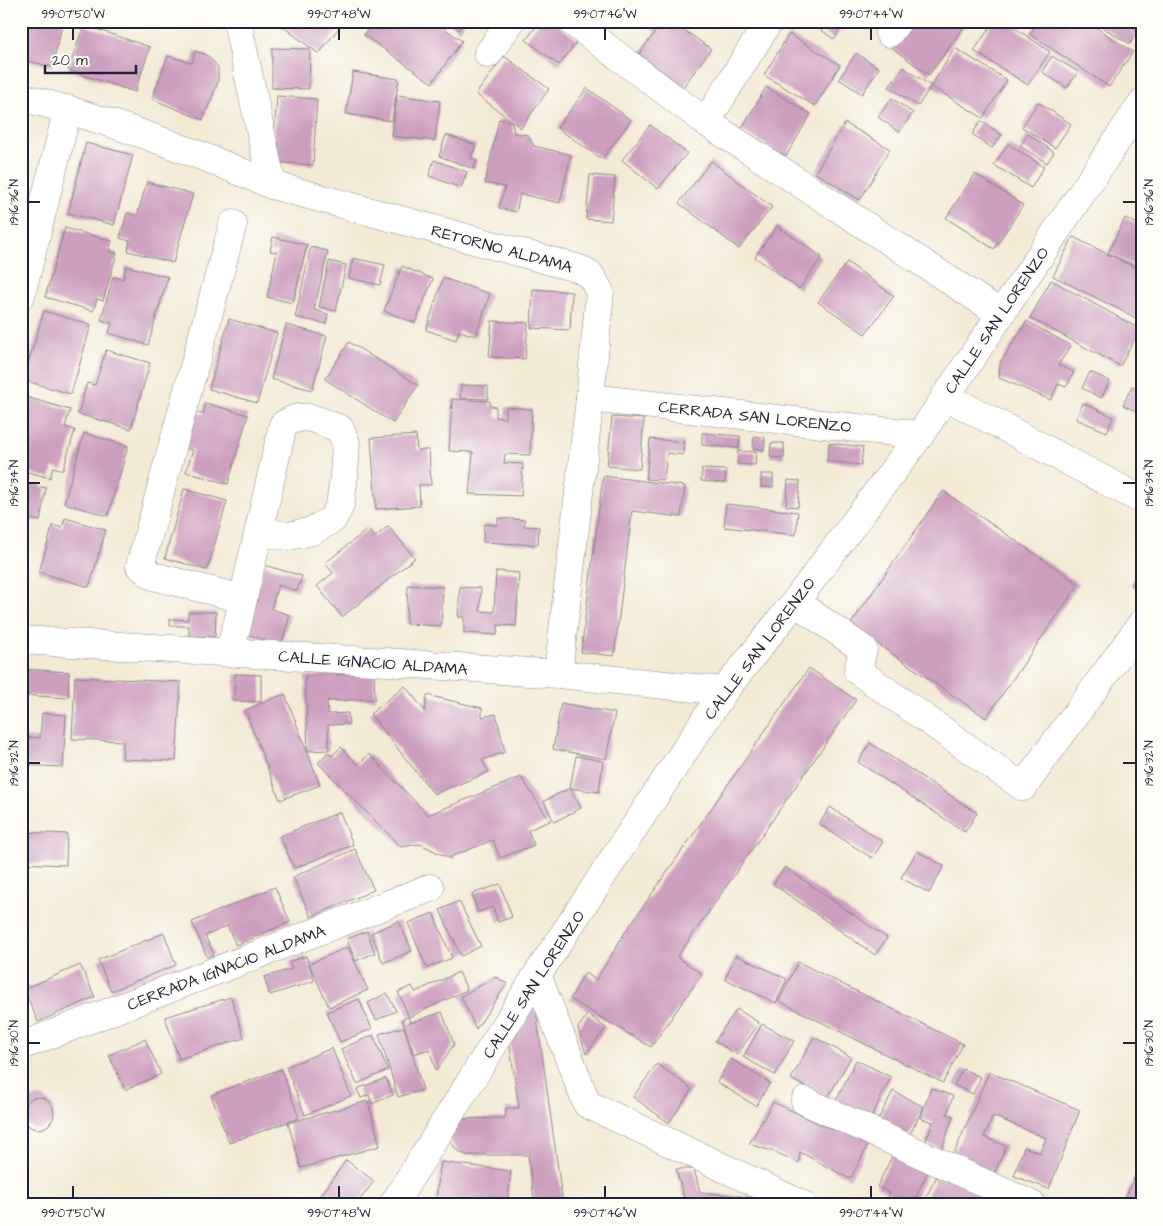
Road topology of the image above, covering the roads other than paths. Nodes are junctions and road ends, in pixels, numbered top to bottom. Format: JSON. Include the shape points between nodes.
{"nodes":[{"id":1,"x":237,"y":21,"type":"edge"},
{"id":2,"x":511,"y":21,"type":"edge"},
{"id":3,"x":571,"y":21,"type":"edge"},
{"id":4,"x":769,"y":21,"type":"edge"},
{"id":5,"x":488,"y":54,"type":"dead end"},
{"id":6,"x":21,"y":97,"type":"edge"},
{"id":7,"x":1142,"y":103,"type":"edge"},
{"id":8,"x":68,"y":109,"type":"junction"},
{"id":9,"x":706,"y":122,"type":"junction"},
{"id":10,"x":272,"y":185,"type":"junction"},
{"id":11,"x":233,"y":224,"type":"dead end"},
{"id":12,"x":21,"y":295,"type":"edge"},
{"id":13,"x":1000,"y":313,"type":"junction"},
{"id":14,"x":945,"y":396,"type":"junction"},
{"id":15,"x":590,"y":398,"type":"junction"},
{"id":16,"x":920,"y":435,"type":"junction"},
{"id":17,"x":1142,"y":500,"type":"edge"},
{"id":18,"x":259,"y":532,"type":"dead end"},
{"id":19,"x":243,"y":599,"type":"junction"},
{"id":20,"x":795,"y":602,"type":"junction"},
{"id":21,"x":1142,"y":623,"type":"edge"},
{"id":22,"x":21,"y":640,"type":"edge"},
{"id":23,"x":229,"y":653,"type":"junction"},
{"id":24,"x":558,"y":674,"type":"junction"},
{"id":25,"x":724,"y":691,"type":"junction"},
{"id":26,"x":430,"y":888,"type":"dead end"},
{"id":27,"x":537,"y":975,"type":"junction"},
{"id":28,"x":21,"y":1046,"type":"edge"},
{"id":29,"x":806,"y":1101,"type":"dead end"},
{"id":30,"x":393,"y":1205,"type":"edge"},
{"id":31,"x":803,"y":1205,"type":"edge"},
{"id":32,"x":1032,"y":1205,"type":"edge"}],
"edges":[{"from":1,"to":10,"type":"street"},
{"from":2,"to":5,"type":"street"},
{"from":3,"to":9,"type":"street"},
{"from":4,"to":9,"type":"street"},
{"from":6,"to":8,"type":"street","name":"RETORNO ALDAMA"},
{"from":7,"to":13,"type":"street","name":"CALLE SAN LORENZO"},
{"from":8,"to":10,"type":"street","name":"RETORNO ALDAMA","via":[[214,159]]},
{"from":8,"to":12,"type":"street"},
{"from":9,"to":13,"type":"street"},
{"from":10,"to":15,"type":"street","name":"RETORNO ALDAMA","via":[[580,269],[591,276],[600,292]]},
{"from":11,"to":19,"type":"street","via":[[140,566],[153,576]]},
{"from":13,"to":14,"type":"street","name":"CALLE SAN LORENZO"},
{"from":14,"to":16,"type":"street","name":"CALLE SAN LORENZO"},
{"from":14,"to":17,"type":"street"},
{"from":15,"to":16,"type":"street","name":"CERRADA SAN LORENZO"},
{"from":15,"to":24,"type":"street","name":"RETORNO ALDAMA"},
{"from":16,"to":20,"type":"street","name":"CALLE SAN LORENZO"},
{"from":18,"to":19,"type":"street"},
{"from":19,"to":23,"type":"street"},
{"from":20,"to":21,"type":"street","via":[[863,649],[858,671],[1023,787]]},
{"from":20,"to":25,"type":"street","name":"CALLE SAN LORENZO"},
{"from":22,"to":23,"type":"street","name":"CALLE IGNACIO ALDAMA"},
{"from":23,"to":24,"type":"street","name":"CALLE IGNACIO ALDAMA"},
{"from":24,"to":25,"type":"street","name":"CALLE IGNACIO ALDAMA"},
{"from":25,"to":27,"type":"street","name":"CALLE SAN LORENZO"},
{"from":26,"to":28,"type":"street","name":"CERRADA IGNACIO ALDAMA"},
{"from":27,"to":30,"type":"street","name":"CALLE SAN LORENZO"},
{"from":27,"to":31,"type":"street","via":[[587,1104]]},
{"from":29,"to":32,"type":"street"}]}
